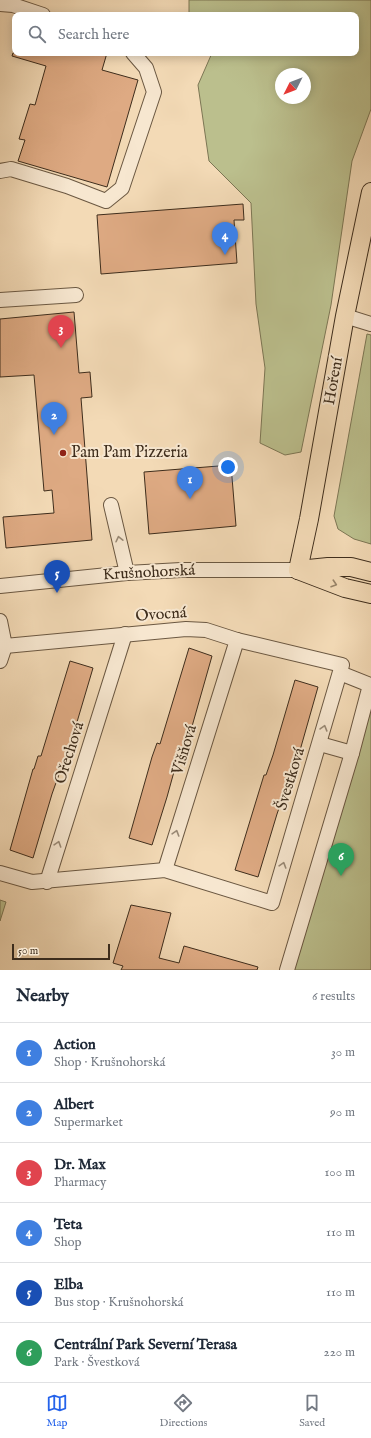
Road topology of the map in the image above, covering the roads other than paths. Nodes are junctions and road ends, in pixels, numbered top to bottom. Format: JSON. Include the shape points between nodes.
{"nodes":[{"id":1,"x":0,"y":4,"type":"edge"},
{"id":2,"x":34,"y":12,"type":"edge"},
{"id":3,"x":136,"y":56,"type":"edge"},
{"id":4,"x":0,"y":171,"type":"edge"},
{"id":5,"x":371,"y":192,"type":"edge"},
{"id":6,"x":76,"y":295,"type":"dead end"},
{"id":7,"x":0,"y":300,"type":"edge"},
{"id":8,"x":345,"y":316,"type":"junction"},
{"id":9,"x":371,"y":324,"type":"edge"},
{"id":10,"x":111,"y":505,"type":"dead end"},
{"id":11,"x":298,"y":570,"type":"junction"},
{"id":12,"x":371,"y":572,"type":"edge"},
{"id":13,"x":127,"y":573,"type":"junction"},
{"id":14,"x":0,"y":586,"type":"edge"},
{"id":15,"x":371,"y":594,"type":"edge"},
{"id":16,"x":0,"y":620,"type":"edge"},
{"id":17,"x":125,"y":634,"type":"junction"},
{"id":18,"x":237,"y":640,"type":"junction"},
{"id":19,"x":5,"y":646,"type":"junction"},
{"id":20,"x":0,"y":661,"type":"edge"},
{"id":21,"x":341,"y":669,"type":"junction"},
{"id":22,"x":320,"y":744,"type":"junction"},
{"id":23,"x":352,"y":753,"type":"junction"},
{"id":24,"x":165,"y":870,"type":"junction"},
{"id":25,"x":0,"y":872,"type":"edge"},
{"id":26,"x":46,"y":882,"type":"junction"},
{"id":27,"x":287,"y":970,"type":"edge"}],
"edges":[{"from":1,"to":2,"type":"street","via":[[13,5]]},
{"from":3,"to":4,"type":"street","via":[[146,68],[154,92],[122,188],[106,201],[11,169]]},
{"from":5,"to":8,"type":"main road","name":"Hoření"},
{"from":6,"to":7,"type":"street"},
{"from":8,"to":9,"type":"street"},
{"from":8,"to":11,"type":"main road","name":"Hoření"},
{"from":13,"to":10,"type":"street","one_way":true},
{"from":11,"to":12,"type":"main road","name":"Krušnohorská","via":[[351,567]]},
{"from":11,"to":13,"type":"street","name":"Krušnohorská","via":[[181,570]]},
{"from":11,"to":15,"type":"main road","name":"Krušnohorská","one_way":true,"via":[[345,588]]},
{"from":13,"to":14,"type":"street","name":"Krušnohorská"},
{"from":16,"to":19,"type":"street"},
{"from":17,"to":18,"type":"street","name":"Ovocná","via":[[192,629],[206,630]]},
{"from":17,"to":19,"type":"street","name":"Ovocná"},
{"from":26,"to":17,"type":"street","name":"Ořechová","one_way":true},
{"from":18,"to":21,"type":"street","name":"Ovocná"},
{"from":24,"to":18,"type":"street","name":"Višňová","one_way":true},
{"from":19,"to":20,"type":"street"},
{"from":22,"to":21,"type":"street","name":"Švestková","one_way":true},
{"from":21,"to":23,"type":"street","name":"Ovocná","via":[[370,685]]},
{"from":22,"to":23,"type":"street"},
{"from":24,"to":22,"type":"street","name":"Švestková","one_way":true,"via":[[272,903]]},
{"from":23,"to":27,"type":"street"},
{"from":24,"to":26,"type":"street"},
{"from":25,"to":26,"type":"street","via":[[32,882]]}]}
